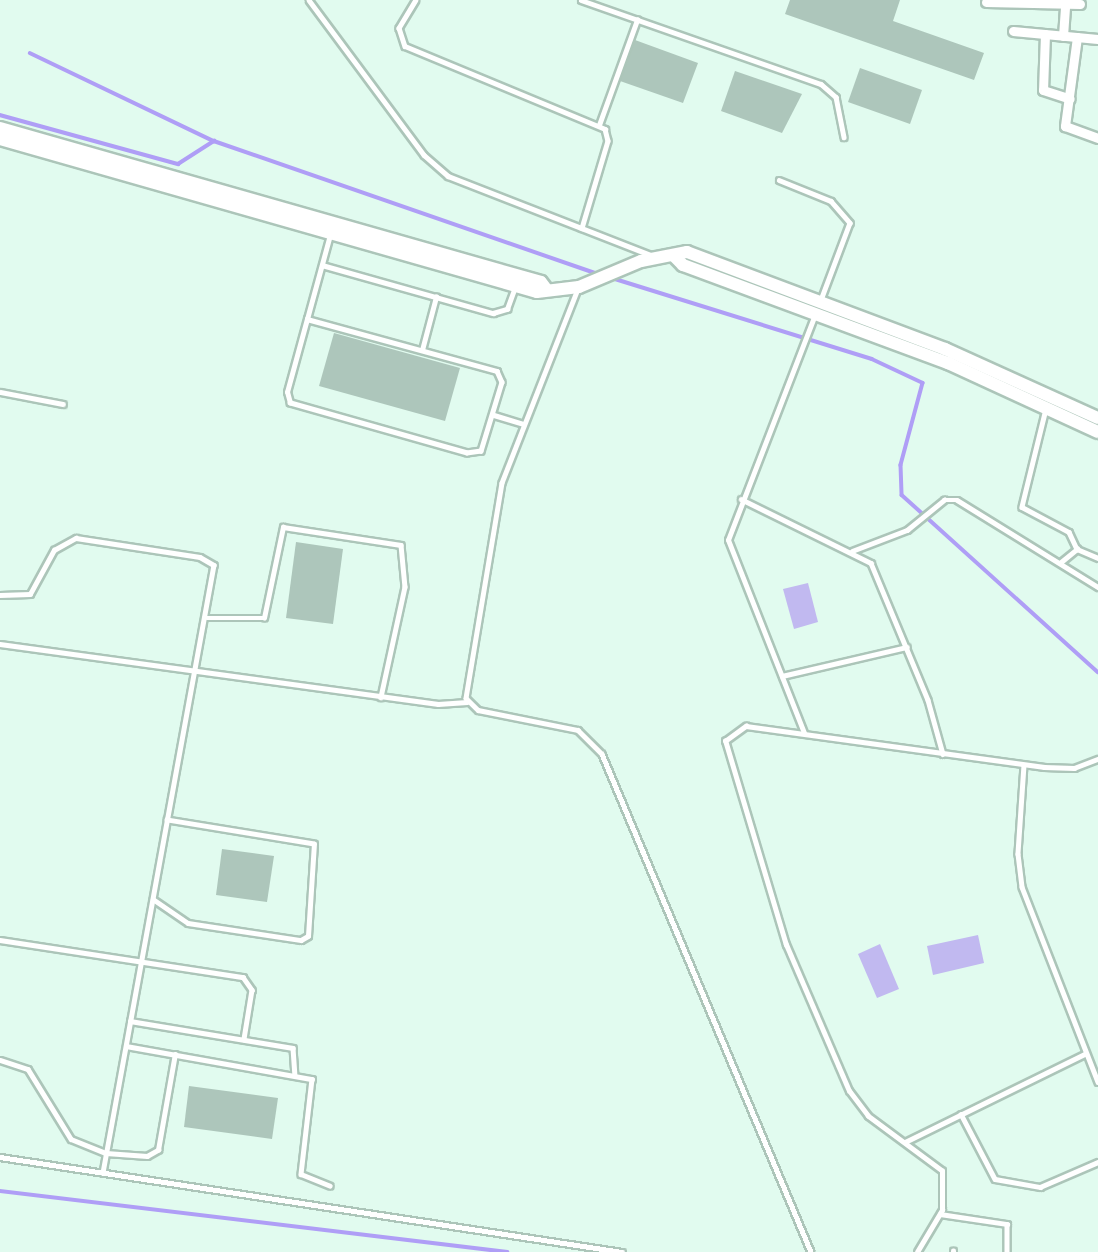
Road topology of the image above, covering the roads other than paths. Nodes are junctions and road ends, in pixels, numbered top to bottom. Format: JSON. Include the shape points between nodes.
{"nodes":[{"id":1,"x":309,"y":0,"type":"edge"},
{"id":2,"x":416,"y":0,"type":"edge"},
{"id":3,"x":582,"y":0,"type":"edge"},
{"id":4,"x":986,"y":2,"type":"edge"},
{"id":5,"x":1065,"y":4,"type":"junction"},
{"id":6,"x":1080,"y":4,"type":"dead end"},
{"id":7,"x":637,"y":20,"type":"junction"},
{"id":8,"x":1013,"y":31,"type":"dead end"},
{"id":9,"x":1045,"y":34,"type":"junction"},
{"id":10,"x":1063,"y":36,"type":"junction"},
{"id":11,"x":1077,"y":37,"type":"junction"},
{"id":12,"x":1098,"y":39,"type":"edge"},
{"id":13,"x":1070,"y":99,"type":"junction"},
{"id":14,"x":599,"y":125,"type":"junction"},
{"id":15,"x":0,"y":128,"type":"edge"},
{"id":16,"x":844,"y":137,"type":"dead end"},
{"id":17,"x":1098,"y":138,"type":"edge"},
{"id":18,"x":0,"y":139,"type":"edge"},
{"id":19,"x":779,"y":180,"type":"dead end"},
{"id":20,"x":582,"y":228,"type":"junction"},
{"id":21,"x":332,"y":229,"type":"junction"},
{"id":22,"x":655,"y":258,"type":"junction"},
{"id":23,"x":322,"y":265,"type":"junction"},
{"id":24,"x":515,"y":285,"type":"junction"},
{"id":25,"x":584,"y":285,"type":"junction"},
{"id":26,"x":547,"y":290,"type":"junction"},
{"id":27,"x":436,"y":297,"type":"junction"},
{"id":28,"x":815,"y":314,"type":"junction"},
{"id":29,"x":307,"y":318,"type":"junction"},
{"id":30,"x":422,"y":350,"type":"junction"},
{"id":31,"x":0,"y":392,"type":"edge"},
{"id":32,"x":1049,"y":402,"type":"junction"},
{"id":33,"x":63,"y":404,"type":"dead end"},
{"id":34,"x":494,"y":415,"type":"junction"},
{"id":35,"x":1098,"y":418,"type":"edge"},
{"id":36,"x":524,"y":424,"type":"junction"},
{"id":37,"x":1098,"y":432,"type":"edge"},
{"id":38,"x":741,"y":499,"type":"junction"},
{"id":39,"x":1077,"y":549,"type":"junction"},
{"id":40,"x":852,"y":551,"type":"junction"},
{"id":41,"x":1098,"y":558,"type":"edge"},
{"id":42,"x":1061,"y":562,"type":"junction"},
{"id":43,"x":1098,"y":587,"type":"edge"},
{"id":44,"x":0,"y":595,"type":"edge"},
{"id":45,"x":207,"y":618,"type":"junction"},
{"id":46,"x":0,"y":644,"type":"edge"},
{"id":47,"x":907,"y":647,"type":"junction"},
{"id":48,"x":196,"y":672,"type":"junction"},
{"id":49,"x":782,"y":676,"type":"junction"},
{"id":50,"x":381,"y":697,"type":"junction"},
{"id":51,"x":467,"y":702,"type":"junction"},
{"id":52,"x":804,"y":733,"type":"junction"},
{"id":53,"x":943,"y":754,"type":"junction"},
{"id":54,"x":1098,"y":759,"type":"edge"},
{"id":55,"x":1024,"y":765,"type":"junction"},
{"id":56,"x":167,"y":820,"type":"junction"},
{"id":57,"x":153,"y":898,"type":"junction"},
{"id":58,"x":0,"y":940,"type":"edge"},
{"id":59,"x":141,"y":963,"type":"junction"},
{"id":60,"x":130,"y":1021,"type":"junction"},
{"id":61,"x":244,"y":1039,"type":"junction"},
{"id":62,"x":126,"y":1046,"type":"junction"},
{"id":63,"x":1085,"y":1054,"type":"junction"},
{"id":64,"x":175,"y":1055,"type":"junction"},
{"id":65,"x":0,"y":1060,"type":"edge"},
{"id":66,"x":295,"y":1074,"type":"junction"},
{"id":67,"x":1098,"y":1082,"type":"edge"},
{"id":68,"x":961,"y":1114,"type":"junction"},
{"id":69,"x":905,"y":1142,"type":"junction"},
{"id":70,"x":106,"y":1153,"type":"junction"},
{"id":71,"x":0,"y":1157,"type":"edge"},
{"id":72,"x":1098,"y":1162,"type":"edge"},
{"id":73,"x":103,"y":1173,"type":"junction"},
{"id":74,"x":330,"y":1186,"type":"dead end"},
{"id":75,"x":940,"y":1214,"type":"junction"},
{"id":76,"x":622,"y":1252,"type":"edge"},
{"id":77,"x":811,"y":1252,"type":"edge"},
{"id":78,"x":918,"y":1252,"type":"edge"},
{"id":79,"x":1007,"y":1252,"type":"edge"}],
"edges":[{"from":1,"to":20,"type":"lane","via":[[438,168],[458,183]]},
{"from":2,"to":14,"type":"lane","via":[[399,28],[405,46]]},
{"from":3,"to":7,"type":"lane"},
{"from":4,"to":5,"type":"street"},
{"from":5,"to":6,"type":"street"},
{"from":5,"to":10,"type":"street"},
{"from":7,"to":14,"type":"lane"},
{"from":7,"to":16,"type":"lane","via":[[821,84],[836,97]]},
{"from":8,"to":9,"type":"street"},
{"from":9,"to":10,"type":"street"},
{"from":9,"to":13,"type":"street","via":[[1043,90]]},
{"from":10,"to":11,"type":"street"},
{"from":11,"to":12,"type":"street"},
{"from":11,"to":13,"type":"street"},
{"from":13,"to":17,"type":"street","via":[[1067,128]]},
{"from":14,"to":20,"type":"lane","via":[[608,141]]},
{"from":15,"to":21,"type":"street"},
{"from":18,"to":21,"type":"street"},
{"from":19,"to":28,"type":"lane","via":[[831,201],[850,223]]},
{"from":20,"to":22,"type":"lane"},
{"from":21,"to":23,"type":"lane"},
{"from":21,"to":24,"type":"street"},
{"from":21,"to":26,"type":"street","via":[[541,282]]},
{"from":22,"to":25,"type":"street"},
{"from":22,"to":28,"type":"street","via":[[674,256],[683,265]]},
{"from":23,"to":27,"type":"lane"},
{"from":23,"to":29,"type":"lane"},
{"from":24,"to":26,"type":"street"},
{"from":24,"to":27,"type":"lane","via":[[501,313]]},
{"from":25,"to":26,"type":"street"},
{"from":25,"to":36,"type":"lane"},
{"from":27,"to":30,"type":"lane"},
{"from":28,"to":32,"type":"street"},
{"from":28,"to":38,"type":"lane"},
{"from":29,"to":30,"type":"lane"},
{"from":29,"to":34,"type":"lane","via":[[287,391],[290,403],[475,454],[485,444]]},
{"from":30,"to":34,"type":"lane","via":[[497,370],[502,382]]},
{"from":31,"to":33,"type":"lane"},
{"from":32,"to":35,"type":"street"},
{"from":32,"to":37,"type":"street"},
{"from":32,"to":39,"type":"lane","via":[[1022,507],[1069,532]]},
{"from":34,"to":36,"type":"lane"},
{"from":36,"to":51,"type":"lane","via":[[502,483]]},
{"from":38,"to":40,"type":"lane"},
{"from":38,"to":49,"type":"lane","via":[[729,549]]},
{"from":39,"to":41,"type":"lane"},
{"from":39,"to":42,"type":"lane"},
{"from":40,"to":42,"type":"lane","via":[[918,521],[944,500],[968,502],[1005,533]]},
{"from":40,"to":47,"type":"lane","via":[[877,573]]},
{"from":42,"to":43,"type":"lane","via":[[1072,576]]},
{"from":44,"to":45,"type":"lane","via":[[30,594],[54,550],[76,538],[210,560],[216,573]]},
{"from":45,"to":48,"type":"lane"},
{"from":45,"to":50,"type":"lane","via":[[264,618],[283,527],[401,545],[405,587]]},
{"from":46,"to":48,"type":"lane"},
{"from":47,"to":49,"type":"lane"},
{"from":47,"to":53,"type":"lane"},
{"from":48,"to":50,"type":"lane"},
{"from":48,"to":56,"type":"lane"},
{"from":49,"to":52,"type":"lane"},
{"from":50,"to":51,"type":"lane"},
{"from":51,"to":77,"type":"lane","via":[[496,715],[578,730],[602,754]]},
{"from":52,"to":53,"type":"lane"},
{"from":52,"to":69,"type":"lane","via":[[737,728],[725,741],[726,759],[786,945],[849,1091],[868,1116]]},
{"from":53,"to":55,"type":"lane"},
{"from":54,"to":55,"type":"lane","via":[[1074,768]]},
{"from":55,"to":63,"type":"lane","via":[[1018,854],[1022,887]]},
{"from":56,"to":57,"type":"lane"},
{"from":56,"to":57,"type":"lane","via":[[314,844],[308,936],[301,940],[188,923]]},
{"from":57,"to":59,"type":"lane"},
{"from":58,"to":59,"type":"lane"},
{"from":59,"to":60,"type":"lane"},
{"from":59,"to":61,"type":"lane","via":[[248,980]]},
{"from":60,"to":61,"type":"lane"},
{"from":60,"to":62,"type":"lane"},
{"from":61,"to":66,"type":"lane","via":[[293,1048]]},
{"from":62,"to":64,"type":"lane"},
{"from":62,"to":70,"type":"lane"},
{"from":63,"to":67,"type":"lane"},
{"from":63,"to":68,"type":"lane"},
{"from":64,"to":66,"type":"lane"},
{"from":64,"to":70,"type":"lane","via":[[158,1150],[146,1156]]},
{"from":65,"to":70,"type":"lane","via":[[28,1069],[71,1139]]},
{"from":66,"to":74,"type":"lane","via":[[314,1086],[300,1174]]},
{"from":68,"to":69,"type":"lane"},
{"from":68,"to":72,"type":"lane","via":[[995,1180],[1040,1186]]},
{"from":69,"to":75,"type":"lane","via":[[942,1171]]},
{"from":70,"to":73,"type":"lane"},
{"from":71,"to":73,"type":"lane"},
{"from":73,"to":76,"type":"lane"},
{"from":75,"to":78,"type":"lane"},
{"from":75,"to":79,"type":"lane","via":[[1007,1224]]}]}
